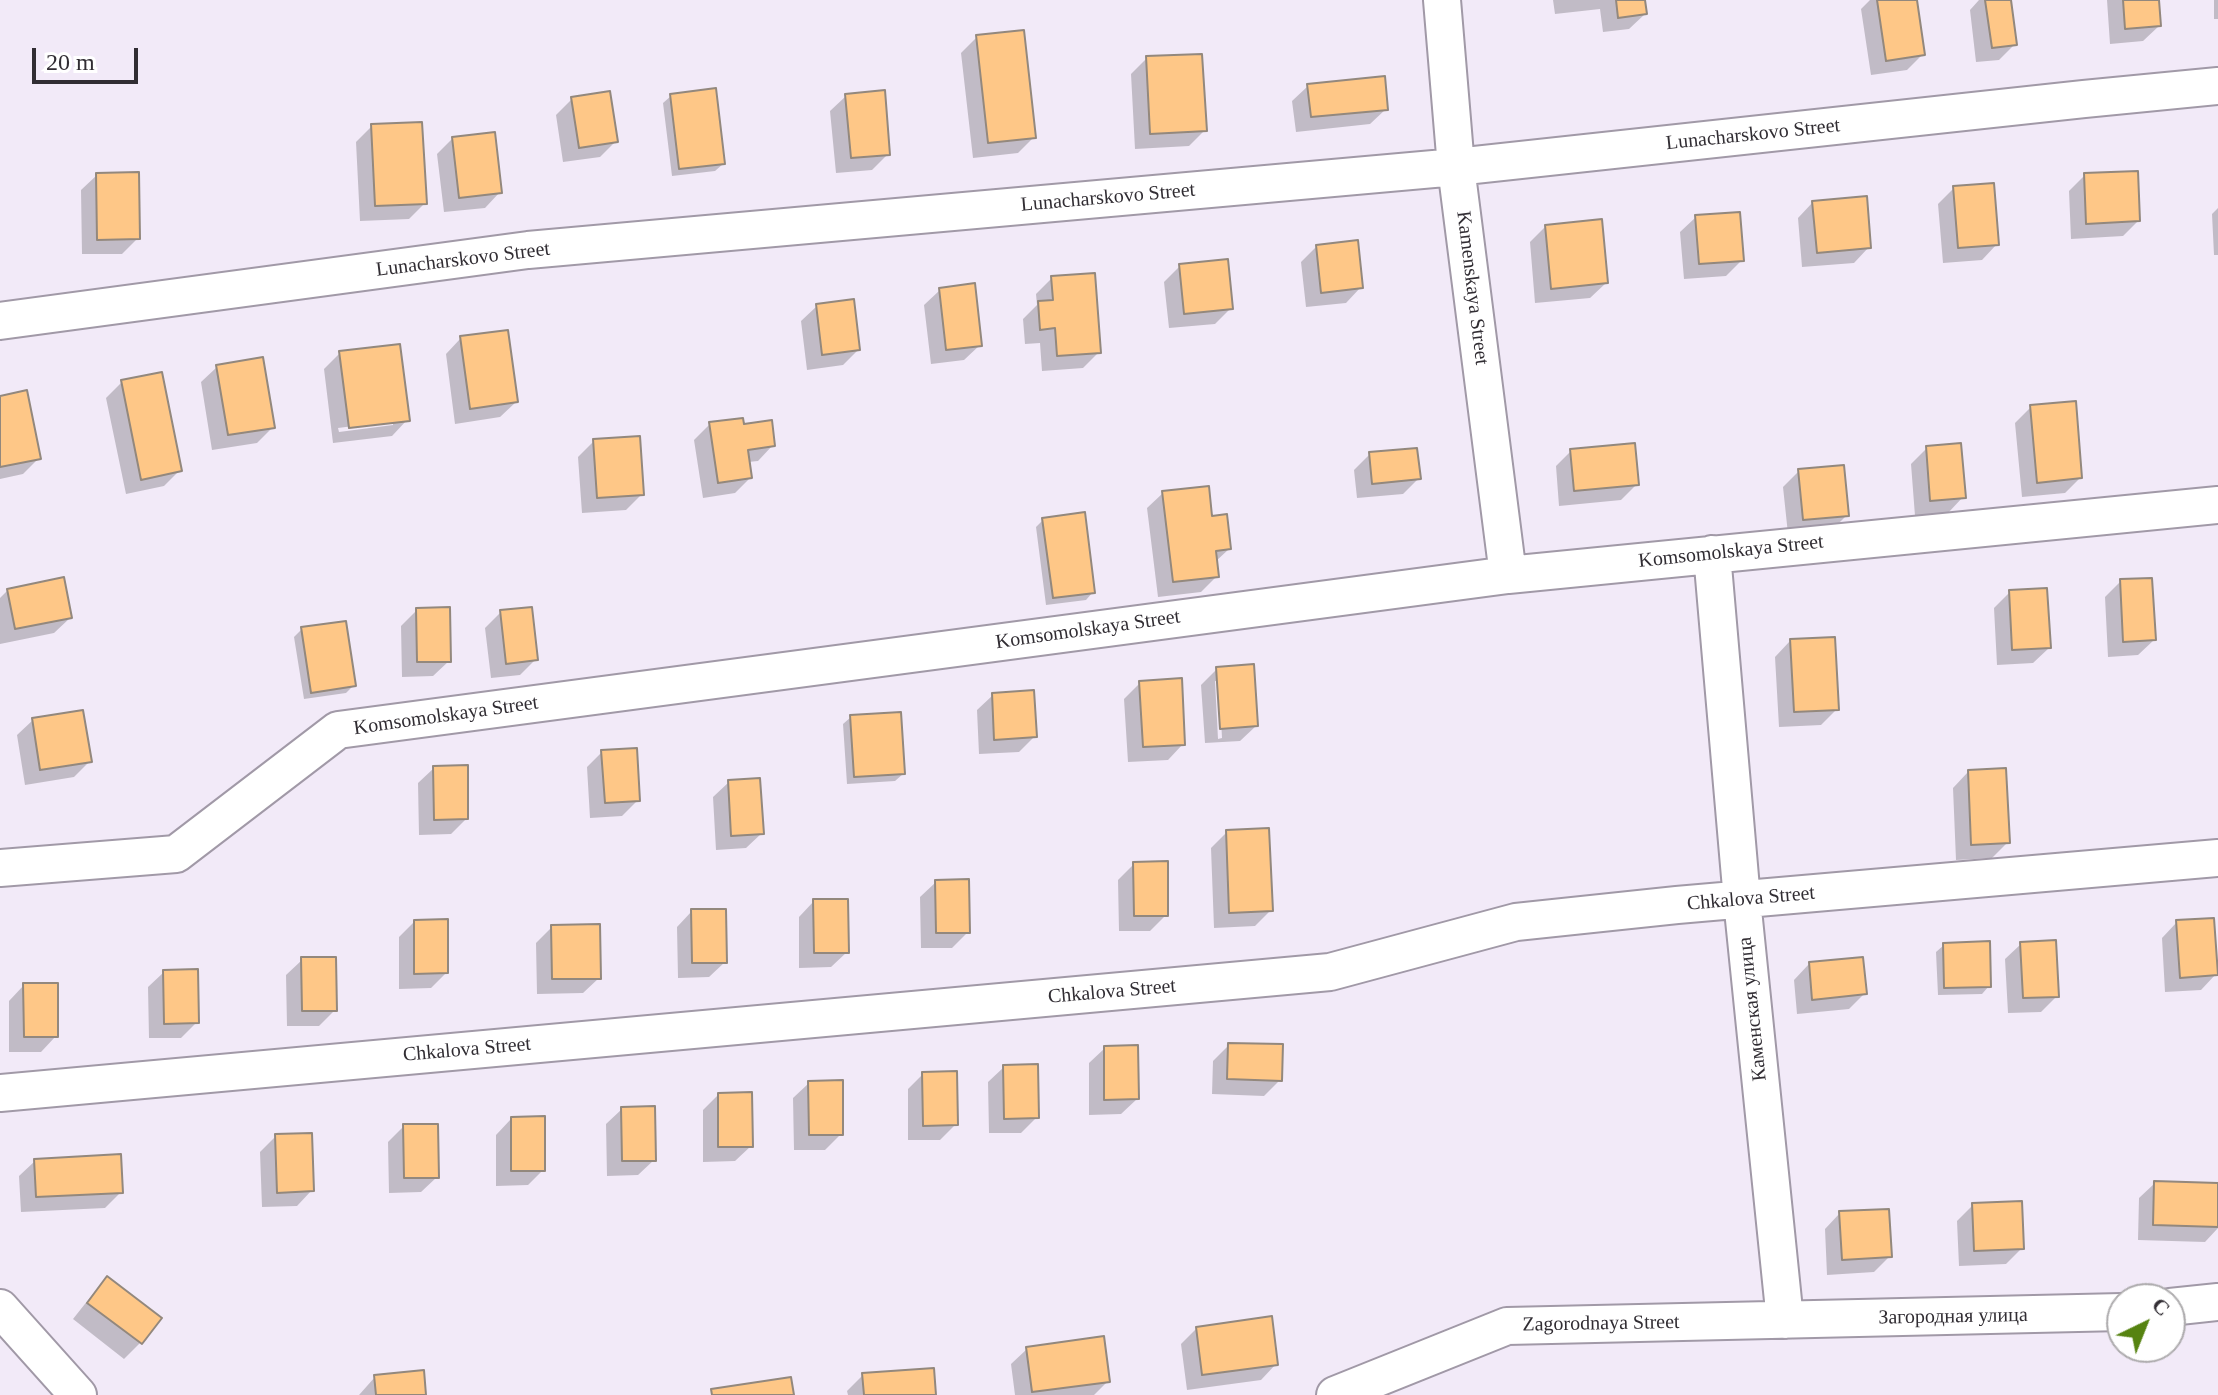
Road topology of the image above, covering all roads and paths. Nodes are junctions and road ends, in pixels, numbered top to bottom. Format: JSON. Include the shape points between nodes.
{"nodes":[{"id":1,"x":1442,"y":0,"type":"edge"},
{"id":2,"x":2218,"y":86,"type":"edge"},
{"id":3,"x":1456,"y":167,"type":"junction"},
{"id":4,"x":0,"y":321,"type":"edge"},
{"id":5,"x":2218,"y":505,"type":"edge"},
{"id":6,"x":1712,"y":554,"type":"junction"},
{"id":7,"x":1508,"y":575,"type":"junction"},
{"id":8,"x":2218,"y":858,"type":"edge"},
{"id":9,"x":0,"y":868,"type":"edge"},
{"id":10,"x":1742,"y":900,"type":"junction"},
{"id":11,"x":0,"y":1093,"type":"edge"},
{"id":12,"x":2218,"y":1302,"type":"edge"},
{"id":13,"x":2186,"y":1305,"type":"edge"},
{"id":14,"x":0,"y":1308,"type":"edge"},
{"id":15,"x":2106,"y":1312,"type":"edge"},
{"id":16,"x":1785,"y":1320,"type":"junction"},
{"id":17,"x":78,"y":1395,"type":"edge"},
{"id":18,"x":1335,"y":1395,"type":"edge"}],
"edges":[{"from":1,"to":3,"type":"street","name":"Kamenskaya Street"},
{"from":2,"to":3,"type":"street","name":"Lunacharskovo Street"},
{"from":3,"to":4,"type":"street","name":"Lunacharskovo Street","via":[[528,250]]},
{"from":3,"to":7,"type":"street","name":"Kamenskaya Street"},
{"from":5,"to":6,"type":"street","name":"Komsomolskaya Street"},
{"from":6,"to":7,"type":"street","name":"Komsomolskaya Street"},
{"from":6,"to":10,"type":"street","name":"Каменская улица"},
{"from":7,"to":9,"type":"street","name":"Komsomolskaya Street","via":[[338,730],[176,854]]},
{"from":8,"to":10,"type":"street","name":"Chkalova Street"},
{"from":10,"to":11,"type":"street","name":"Chkalova Street","via":[[1516,922],[1330,972]]},
{"from":10,"to":16,"type":"street","name":"Каменская улица"},
{"from":12,"to":13,"type":"street"},
{"from":14,"to":17,"type":"street"},
{"from":15,"to":16,"type":"street","name":"Загородная улица"},
{"from":16,"to":18,"type":"street","name":"Zagorodnaya Street","via":[[1507,1326]]}]}
